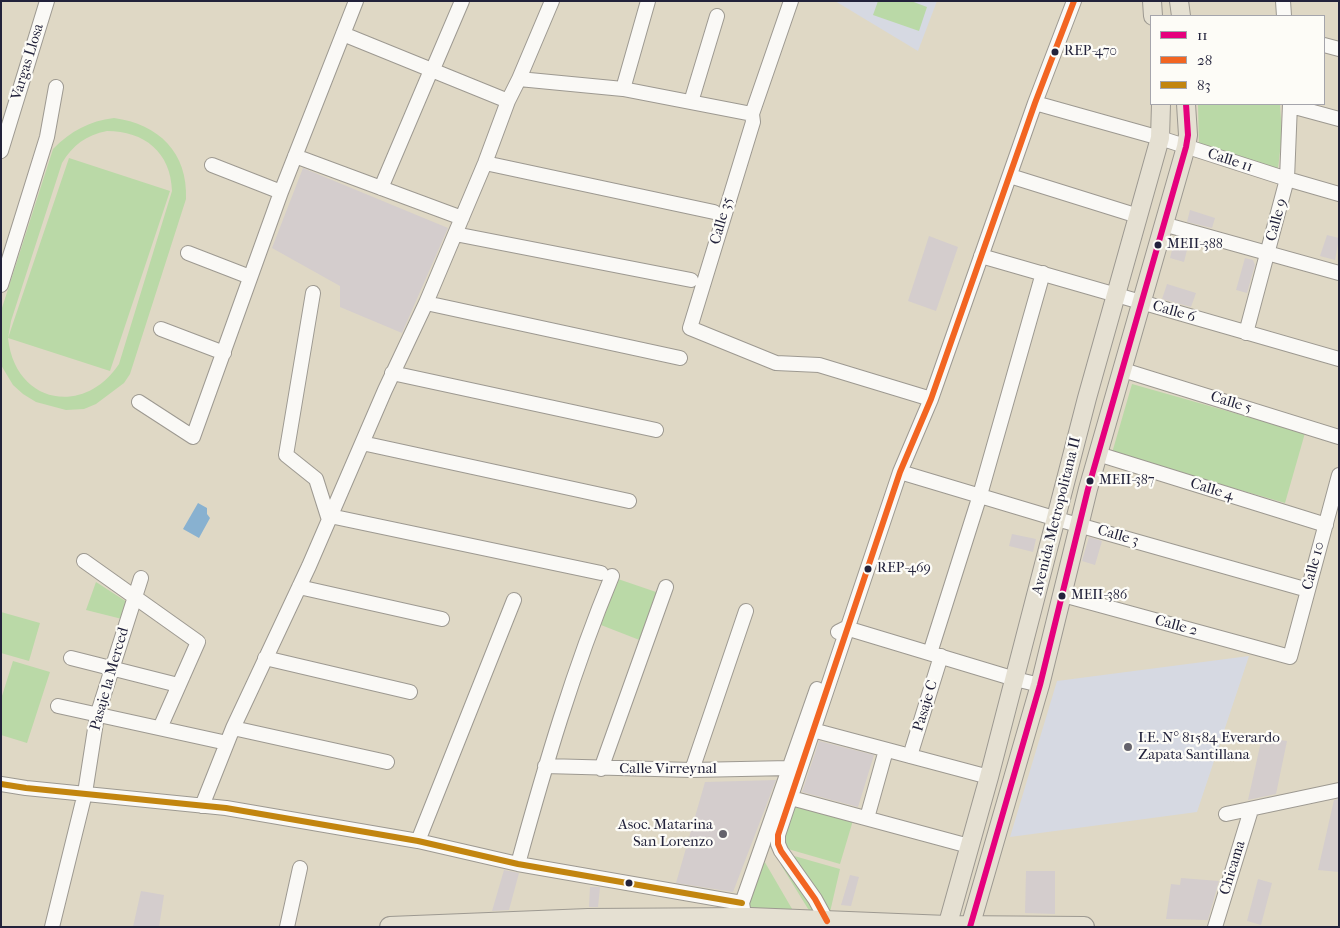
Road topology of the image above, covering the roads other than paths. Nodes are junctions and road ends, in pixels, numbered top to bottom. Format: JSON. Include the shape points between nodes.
{"nodes":[{"id":1,"x":47,"y":1,"type":"edge"},
{"id":2,"x":462,"y":1,"type":"edge"},
{"id":3,"x":552,"y":1,"type":"edge"},
{"id":4,"x":648,"y":1,"type":"edge"},
{"id":5,"x":791,"y":1,"type":"edge"},
{"id":6,"x":1074,"y":1,"type":"edge"},
{"id":7,"x":1152,"y":1,"type":"edge"},
{"id":8,"x":1179,"y":1,"type":"edge"},
{"id":9,"x":1283,"y":1,"type":"edge"},
{"id":10,"x":355,"y":2,"type":"edge"},
{"id":11,"x":1153,"y":15,"type":"edge"},
{"id":12,"x":1180,"y":15,"type":"edge"},
{"id":13,"x":1284,"y":15,"type":"edge"},
{"id":14,"x":716,"y":16,"type":"dead end"},
{"id":15,"x":343,"y":34,"type":"junction"},
{"id":16,"x":1325,"y":45,"type":"edge"},
{"id":17,"x":1339,"y":49,"type":"edge"},
{"id":18,"x":431,"y":72,"type":"junction"},
{"id":19,"x":519,"y":79,"type":"junction"},
{"id":20,"x":56,"y":86,"type":"dead end"},
{"id":21,"x":623,"y":89,"type":"junction"},
{"id":22,"x":508,"y":101,"type":"junction"},
{"id":23,"x":692,"y":102,"type":"junction"},
{"id":24,"x":1035,"y":103,"type":"junction"},
{"id":25,"x":1160,"y":105,"type":"edge"},
{"id":26,"x":1186,"y":105,"type":"edge"},
{"id":27,"x":1290,"y":105,"type":"edge"},
{"id":28,"x":752,"y":114,"type":"junction"},
{"id":29,"x":1339,"y":119,"type":"edge"},
{"id":30,"x":1160,"y":138,"type":"junction"},
{"id":31,"x":1186,"y":147,"type":"junction"},
{"id":32,"x":1,"y":151,"type":"edge"},
{"id":33,"x":295,"y":156,"type":"junction"},
{"id":34,"x":485,"y":163,"type":"junction"},
{"id":35,"x":212,"y":164,"type":"dead end"},
{"id":36,"x":1010,"y":176,"type":"junction"},
{"id":37,"x":1287,"y":179,"type":"junction"},
{"id":38,"x":381,"y":188,"type":"junction"},
{"id":39,"x":281,"y":192,"type":"junction"},
{"id":40,"x":1339,"y":194,"type":"edge"},
{"id":41,"x":714,"y":212,"type":"dead end"},
{"id":42,"x":1138,"y":216,"type":"junction"},
{"id":43,"x":462,"y":218,"type":"junction"},
{"id":44,"x":1163,"y":224,"type":"junction"},
{"id":45,"x":455,"y":234,"type":"junction"},
{"id":46,"x":188,"y":253,"type":"dead end"},
{"id":47,"x":1268,"y":254,"type":"junction"},
{"id":48,"x":982,"y":256,"type":"junction"},
{"id":49,"x":1042,"y":273,"type":"junction"},
{"id":50,"x":1339,"y":273,"type":"edge"},
{"id":51,"x":250,"y":278,"type":"junction"},
{"id":52,"x":691,"y":280,"type":"dead end"},
{"id":53,"x":1,"y":285,"type":"edge"},
{"id":54,"x":313,"y":293,"type":"dead end"},
{"id":55,"x":1117,"y":294,"type":"junction"},
{"id":56,"x":1140,"y":302,"type":"junction"},
{"id":57,"x":426,"y":303,"type":"junction"},
{"id":58,"x":161,"y":329,"type":"dead end"},
{"id":59,"x":1246,"y":333,"type":"junction"},
{"id":60,"x":224,"y":353,"type":"junction"},
{"id":61,"x":680,"y":358,"type":"dead end"},
{"id":62,"x":1339,"y":359,"type":"edge"},
{"id":63,"x":1123,"y":370,"type":"junction"},
{"id":64,"x":392,"y":373,"type":"junction"},
{"id":65,"x":931,"y":399,"type":"junction"},
{"id":66,"x":140,"y":402,"type":"dead end"},
{"id":67,"x":656,"y":430,"type":"dead end"},
{"id":68,"x":1339,"y":437,"type":"edge"},
{"id":69,"x":362,"y":443,"type":"junction"},
{"id":70,"x":1098,"y":454,"type":"junction"},
{"id":71,"x":900,"y":472,"type":"junction"},
{"id":72,"x":1339,"y":475,"type":"edge"},
{"id":73,"x":980,"y":495,"type":"junction"},
{"id":74,"x":629,"y":501,"type":"dead end"},
{"id":75,"x":330,"y":518,"type":"junction"},
{"id":76,"x":1056,"y":519,"type":"junction"},
{"id":77,"x":1079,"y":525,"type":"junction"},
{"id":78,"x":1326,"y":525,"type":"junction"},
{"id":79,"x":84,"y":561,"type":"dead end"},
{"id":80,"x":141,"y":578,"type":"dead end"},
{"id":81,"x":299,"y":587,"type":"junction"},
{"id":82,"x":666,"y":587,"type":"dead end"},
{"id":83,"x":1308,"y":590,"type":"junction"},
{"id":84,"x":1062,"y":595,"type":"junction"},
{"id":85,"x":135,"y":597,"type":"junction"},
{"id":86,"x":514,"y":600,"type":"dead end"},
{"id":87,"x":746,"y":611,"type":"dead end"},
{"id":88,"x":442,"y":619,"type":"dead end"},
{"id":89,"x":846,"y":628,"type":"junction"},
{"id":90,"x":936,"y":654,"type":"junction"},
{"id":91,"x":1290,"y":657,"type":"joint"},
{"id":92,"x":71,"y":658,"type":"dead end"},
{"id":93,"x":265,"y":658,"type":"junction"},
{"id":94,"x":110,"y":669,"type":"junction"},
{"id":95,"x":1015,"y":679,"type":"junction"},
{"id":96,"x":178,"y":685,"type":"junction"},
{"id":97,"x":1040,"y":685,"type":"junction"},
{"id":98,"x":410,"y":692,"type":"dead end"},
{"id":99,"x":58,"y":706,"type":"dead end"},
{"id":100,"x":97,"y":716,"type":"junction"},
{"id":101,"x":160,"y":728,"type":"junction"},
{"id":102,"x":233,"y":728,"type":"junction"},
{"id":103,"x":809,"y":730,"type":"junction"},
{"id":104,"x":226,"y":743,"type":"junction"},
{"id":105,"x":886,"y":750,"type":"junction"},
{"id":106,"x":910,"y":756,"type":"junction"},
{"id":107,"x":387,"y":762,"type":"dead end"},
{"id":108,"x":545,"y":766,"type":"junction"},
{"id":109,"x":790,"y":768,"type":"junction"},
{"id":110,"x":601,"y":769,"type":"junction"},
{"id":111,"x":692,"y":770,"type":"junction"},
{"id":112,"x":990,"y":777,"type":"junction"},
{"id":113,"x":1,"y":784,"type":"edge"},
{"id":114,"x":1339,"y":790,"type":"edge"},
{"id":115,"x":85,"y":793,"type":"junction"},
{"id":116,"x":791,"y":798,"type":"junction"},
{"id":117,"x":202,"y":806,"type":"junction"},
{"id":118,"x":1251,"y":810,"type":"junction"},
{"id":119,"x":1226,"y":814,"type":"dead end"},
{"id":120,"x":867,"y":818,"type":"junction"},
{"id":121,"x":418,"y":840,"type":"junction"},
{"id":122,"x":969,"y":846,"type":"junction"},
{"id":123,"x":518,"y":864,"type":"junction"},
{"id":124,"x":300,"y":868,"type":"dead end"},
{"id":125,"x":749,"y":916,"type":"edge"},
{"id":126,"x":827,"y":920,"type":"junction"},
{"id":127,"x":588,"y":923,"type":"edge"},
{"id":128,"x":777,"y":923,"type":"edge"},
{"id":129,"x":421,"y":926,"type":"edge"},
{"id":130,"x":947,"y":926,"type":"edge"},
{"id":131,"x":970,"y":926,"type":"edge"},
{"id":132,"x":52,"y":927,"type":"edge"},
{"id":133,"x":287,"y":927,"type":"edge"},
{"id":134,"x":390,"y":927,"type":"edge"},
{"id":135,"x":1084,"y":927,"type":"edge"},
{"id":136,"x":1215,"y":927,"type":"edge"}],
"edges":[{"from":1,"to":32,"type":"street","name":"Vargas Llosa"},
{"from":2,"to":18,"type":"street"},
{"from":3,"to":19,"type":"street"},
{"from":4,"to":21,"type":"street"},
{"from":5,"to":28,"type":"street","name":"Calle 35"},
{"from":6,"to":24,"type":"street"},
{"from":7,"to":11,"type":"main road"},
{"from":8,"to":12,"type":"main road"},
{"from":9,"to":13,"type":"street"},
{"from":10,"to":15,"type":"street"},
{"from":14,"to":23,"type":"street"},
{"from":15,"to":18,"type":"street"},
{"from":15,"to":33,"type":"street"},
{"from":16,"to":17,"type":"street"},
{"from":18,"to":22,"type":"street"},
{"from":18,"to":38,"type":"street"},
{"from":19,"to":21,"type":"street"},
{"from":19,"to":22,"type":"street"},
{"from":20,"to":53,"type":"street","via":[[47,137]]},
{"from":21,"to":23,"type":"street"},
{"from":22,"to":34,"type":"street"},
{"from":23,"to":28,"type":"street"},
{"from":24,"to":30,"type":"street","name":"Calle 11"},
{"from":24,"to":36,"type":"street"},
{"from":25,"to":30,"type":"main road","name":"Avenida Metropolitana II"},
{"from":26,"to":31,"type":"main road","name":"Avenida Metropolitana II"},
{"from":27,"to":29,"type":"street"},
{"from":27,"to":37,"type":"street","name":"Calle 9"},
{"from":28,"to":65,"type":"street","name":"Calle 35","via":[[753,122],[690,328],[776,363],[819,365]]},
{"from":30,"to":31,"type":"street","name":"Calle 11"},
{"from":30,"to":42,"type":"main road","name":"Avenida Metropolitana II"},
{"from":31,"to":37,"type":"street","name":"Calle 11"},
{"from":31,"to":44,"type":"main road","name":"Avenida Metropolitana II"},
{"from":33,"to":38,"type":"street"},
{"from":33,"to":39,"type":"street"},
{"from":34,"to":41,"type":"street"},
{"from":34,"to":43,"type":"street"},
{"from":35,"to":39,"type":"street"},
{"from":36,"to":42,"type":"street"},
{"from":36,"to":48,"type":"street"},
{"from":37,"to":40,"type":"street","name":"Calle 11"},
{"from":37,"to":47,"type":"street","name":"Calle 9"},
{"from":38,"to":43,"type":"street"},
{"from":39,"to":51,"type":"street"},
{"from":42,"to":55,"type":"main road","name":"Avenida Metropolitana II"},
{"from":43,"to":45,"type":"street"},
{"from":44,"to":47,"type":"street"},
{"from":44,"to":56,"type":"main road","name":"Avenida Metropolitana II"},
{"from":45,"to":52,"type":"street"},
{"from":45,"to":57,"type":"street"},
{"from":46,"to":51,"type":"street"},
{"from":47,"to":50,"type":"street"},
{"from":47,"to":59,"type":"street","name":"Calle 9"},
{"from":48,"to":49,"type":"street","name":"Calle 6"},
{"from":48,"to":65,"type":"street"},
{"from":49,"to":55,"type":"street","name":"Calle 6"},
{"from":49,"to":73,"type":"street","name":"Pasaje C"},
{"from":51,"to":60,"type":"street"},
{"from":54,"to":75,"type":"street","via":[[286,455],[316,479]]},
{"from":55,"to":56,"type":"street","name":"Calle 6"},
{"from":55,"to":76,"type":"main road","name":"Avenida Metropolitana II"},
{"from":56,"to":59,"type":"street","name":"Calle 6"},
{"from":56,"to":63,"type":"main road","name":"Avenida Metropolitana II"},
{"from":57,"to":61,"type":"street"},
{"from":57,"to":64,"type":"street"},
{"from":58,"to":60,"type":"street"},
{"from":59,"to":62,"type":"street","name":"Calle 6"},
{"from":60,"to":66,"type":"street","via":[[193,437]]},
{"from":63,"to":68,"type":"street","name":"Calle 5"},
{"from":63,"to":70,"type":"main road","name":"Avenida Metropolitana II"},
{"from":64,"to":67,"type":"street"},
{"from":64,"to":69,"type":"street"},
{"from":65,"to":71,"type":"street"},
{"from":69,"to":74,"type":"street"},
{"from":69,"to":75,"type":"street"},
{"from":70,"to":77,"type":"main road","name":"Avenida Metropolitana II"},
{"from":70,"to":78,"type":"street","name":"Calle 4"},
{"from":71,"to":73,"type":"street","name":"Calle 3"},
{"from":71,"to":89,"type":"street"},
{"from":72,"to":78,"type":"street","name":"Calle 10"},
{"from":73,"to":76,"type":"street","name":"Calle 3"},
{"from":73,"to":90,"type":"street","name":"Pasaje C"},
{"from":75,"to":81,"type":"street"},
{"from":75,"to":108,"type":"street","via":[[606,574]]},
{"from":76,"to":77,"type":"street","name":"Calle 3"},
{"from":76,"to":95,"type":"main road","name":"Avenida Metropolitana II"},
{"from":77,"to":83,"type":"street","name":"Calle 3"},
{"from":77,"to":84,"type":"main road","name":"Avenida Metropolitana II"},
{"from":78,"to":83,"type":"street","name":"Calle 10"},
{"from":79,"to":85,"type":"street"},
{"from":80,"to":85,"type":"street","name":"Pasaje la Merced"},
{"from":81,"to":88,"type":"street"},
{"from":81,"to":93,"type":"street"},
{"from":82,"to":110,"type":"street"},
{"from":83,"to":91,"type":"street","name":"Calle 10"},
{"from":84,"to":91,"type":"street","name":"Calle 2"},
{"from":84,"to":97,"type":"main road","name":"Avenida Metropolitana II"},
{"from":85,"to":94,"type":"street","name":"Pasaje la Merced"},
{"from":85,"to":96,"type":"street","via":[[198,642]]},
{"from":86,"to":121,"type":"street"},
{"from":87,"to":111,"type":"street"},
{"from":89,"to":90,"type":"street"},
{"from":89,"to":103,"type":"street"},
{"from":90,"to":95,"type":"street"},
{"from":90,"to":106,"type":"street","name":"Pasaje C"},
{"from":92,"to":94,"type":"street"},
{"from":93,"to":98,"type":"street"},
{"from":93,"to":102,"type":"street"},
{"from":94,"to":96,"type":"street"},
{"from":94,"to":100,"type":"street","name":"Pasaje la Merced"},
{"from":95,"to":97,"type":"street"},
{"from":95,"to":112,"type":"main road","name":"Avenida Metropolitana II"},
{"from":96,"to":101,"type":"street"},
{"from":97,"to":131,"type":"main road","name":"Avenida Metropolitana II"},
{"from":99,"to":100,"type":"street"},
{"from":100,"to":101,"type":"street"},
{"from":100,"to":115,"type":"street","name":"Pasaje la Merced"},
{"from":101,"to":104,"type":"street"},
{"from":102,"to":104,"type":"street"},
{"from":102,"to":107,"type":"street"},
{"from":103,"to":105,"type":"street"},
{"from":103,"to":109,"type":"street"},
{"from":103,"to":116,"type":"street"},
{"from":104,"to":117,"type":"street"},
{"from":105,"to":106,"type":"street"},
{"from":105,"to":120,"type":"street"},
{"from":106,"to":112,"type":"street"},
{"from":108,"to":110,"type":"street","name":"Calle Virreynal"},
{"from":108,"to":123,"type":"street"},
{"from":109,"to":111,"type":"street","name":"Calle Virreynal"},
{"from":109,"to":125,"type":"street"},
{"from":110,"to":111,"type":"street","name":"Calle Virreynal"},
{"from":112,"to":122,"type":"main road","name":"Avenida Metropolitana II"},
{"from":113,"to":115,"type":"street"},
{"from":114,"to":118,"type":"street"},
{"from":115,"to":117,"type":"street"},
{"from":115,"to":132,"type":"street","name":"Pasaje la Merced"},
{"from":116,"to":120,"type":"street"},
{"from":116,"to":126,"type":"street","via":[[778,844]]},
{"from":117,"to":121,"type":"street"},
{"from":118,"to":119,"type":"street"},
{"from":118,"to":136,"type":"street","name":"Chicama"},
{"from":120,"to":122,"type":"street"},
{"from":121,"to":123,"type":"street"},
{"from":122,"to":130,"type":"main road","name":"Avenida Metropolitana II"},
{"from":123,"to":125,"type":"street"},
{"from":124,"to":133,"type":"street"},
{"from":125,"to":127,"type":"highway"},
{"from":125,"to":128,"type":"highway"},
{"from":126,"to":128,"type":"highway"},
{"from":126,"to":130,"type":"highway"},
{"from":127,"to":129,"type":"highway"},
{"from":129,"to":134,"type":"highway"},
{"from":130,"to":131,"type":"highway"},
{"from":131,"to":135,"type":"highway"}]}
